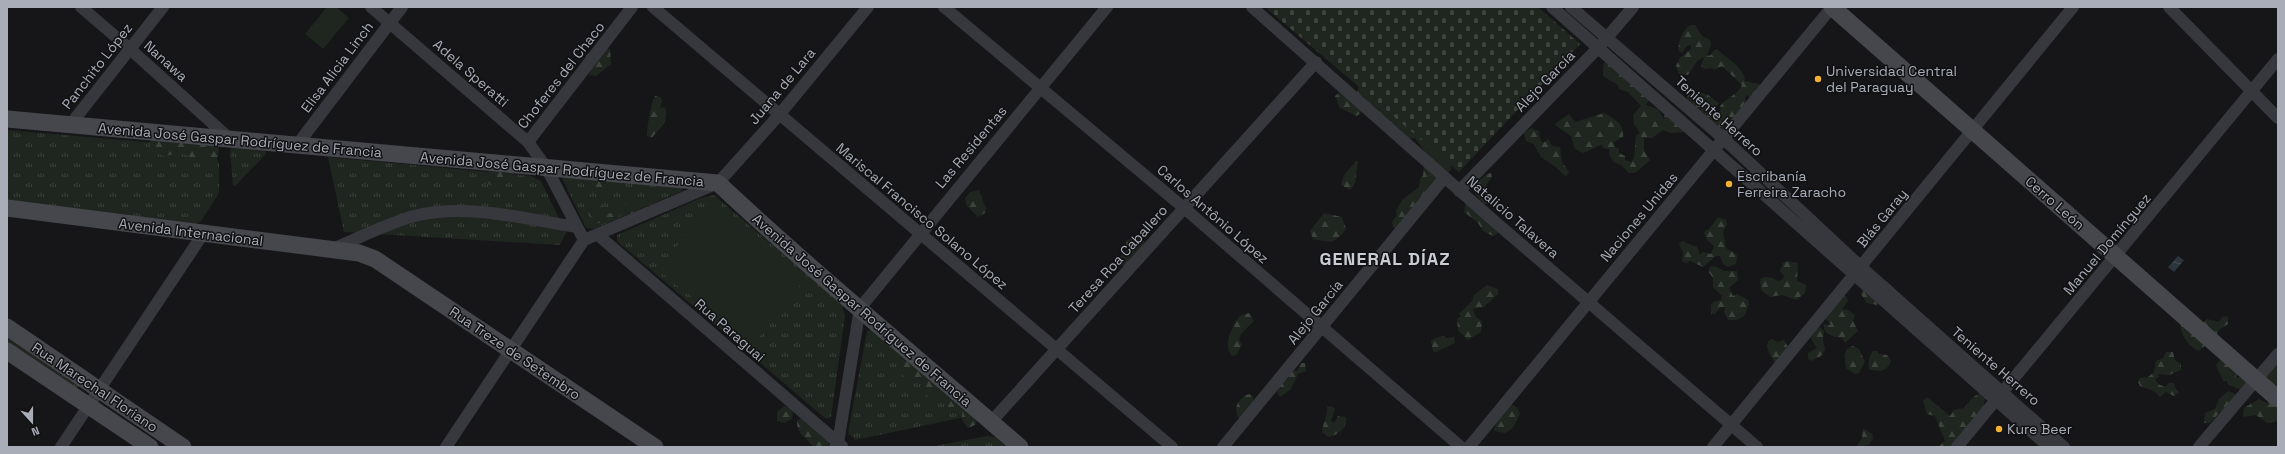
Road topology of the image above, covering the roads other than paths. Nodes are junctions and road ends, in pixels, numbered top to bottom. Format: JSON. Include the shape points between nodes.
{"nodes":[{"id":1,"x":80,"y":7,"type":"edge"},
{"id":2,"x":162,"y":7,"type":"edge"},
{"id":3,"x":371,"y":7,"type":"edge"},
{"id":4,"x":402,"y":7,"type":"edge"},
{"id":5,"x":632,"y":7,"type":"edge"},
{"id":6,"x":653,"y":7,"type":"edge"},
{"id":7,"x":868,"y":7,"type":"edge"},
{"id":8,"x":944,"y":7,"type":"edge"},
{"id":9,"x":1108,"y":7,"type":"edge"},
{"id":10,"x":1252,"y":7,"type":"edge"},
{"id":11,"x":1552,"y":7,"type":"edge"},
{"id":12,"x":1571,"y":7,"type":"edge"},
{"id":13,"x":1633,"y":7,"type":"edge"},
{"id":14,"x":1832,"y":7,"type":"edge"},
{"id":15,"x":2073,"y":7,"type":"edge"},
{"id":16,"x":2169,"y":7,"type":"edge"},
{"id":17,"x":390,"y":23,"type":"junction"},
{"id":18,"x":1603,"y":42,"type":"junction"},
{"id":19,"x":130,"y":49,"type":"junction"},
{"id":20,"x":2278,"y":59,"type":"edge"},
{"id":21,"x":1316,"y":62,"type":"junction"},
{"id":22,"x":1657,"y":82,"type":"junction"},
{"id":23,"x":1040,"y":88,"type":"junction"},
{"id":24,"x":2252,"y":90,"type":"junction"},
{"id":25,"x":1649,"y":92,"type":"junction"},
{"id":26,"x":779,"y":115,"type":"junction"},
{"id":27,"x":2278,"y":118,"type":"edge"},
{"id":28,"x":7,"y":119,"type":"edge"},
{"id":29,"x":70,"y":125,"type":"junction"},
{"id":30,"x":1973,"y":131,"type":"junction"},
{"id":31,"x":230,"y":139,"type":"junction"},
{"id":32,"x":1724,"y":139,"type":"junction"},
{"id":33,"x":528,"y":142,"type":"junction"},
{"id":34,"x":296,"y":145,"type":"junction"},
{"id":35,"x":1715,"y":149,"type":"junction"},
{"id":36,"x":546,"y":167,"type":"junction"},
{"id":37,"x":1444,"y":178,"type":"junction"},
{"id":38,"x":718,"y":183,"type":"junction"},
{"id":39,"x":1459,"y":191,"type":"junction"},
{"id":40,"x":7,"y":208,"type":"edge"},
{"id":41,"x":1184,"y":208,"type":"junction"},
{"id":42,"x":1792,"y":211,"type":"junction"},
{"id":43,"x":577,"y":227,"type":"junction"},
{"id":44,"x":203,"y":234,"type":"junction"},
{"id":45,"x":919,"y":234,"type":"junction"},
{"id":46,"x":598,"y":235,"type":"junction"},
{"id":47,"x":584,"y":240,"type":"junction"},
{"id":48,"x":332,"y":249,"type":"junction"},
{"id":49,"x":2116,"y":257,"type":"junction"},
{"id":50,"x":374,"y":259,"type":"joint"},
{"id":51,"x":1858,"y":271,"type":"junction"},
{"id":52,"x":1588,"y":303,"type":"junction"},
{"id":53,"x":860,"y":308,"type":"junction"},
{"id":54,"x":7,"y":327,"type":"edge"},
{"id":55,"x":1322,"y":327,"type":"junction"},
{"id":56,"x":1057,"y":349,"type":"junction"},
{"id":57,"x":7,"y":350,"type":"edge"},
{"id":58,"x":511,"y":350,"type":"junction"},
{"id":59,"x":2278,"y":354,"type":"edge"},
{"id":60,"x":2256,"y":380,"type":"junction"},
{"id":61,"x":100,"y":390,"type":"junction"},
{"id":62,"x":2000,"y":396,"type":"junction"},
{"id":63,"x":2278,"y":399,"type":"edge"},
{"id":64,"x":89,"y":406,"type":"junction"},
{"id":65,"x":991,"y":422,"type":"junction"},
{"id":66,"x":1731,"y":425,"type":"junction"},
{"id":67,"x":175,"y":445,"type":"edge"},
{"id":68,"x":839,"y":446,"type":"edge"},
{"id":69,"x":61,"y":447,"type":"edge"},
{"id":70,"x":150,"y":447,"type":"edge"},
{"id":71,"x":446,"y":447,"type":"edge"},
{"id":72,"x":655,"y":447,"type":"edge"},
{"id":73,"x":1020,"y":447,"type":"edge"},
{"id":74,"x":1172,"y":447,"type":"edge"},
{"id":75,"x":1223,"y":447,"type":"edge"},
{"id":76,"x":1461,"y":447,"type":"edge"},
{"id":77,"x":1469,"y":447,"type":"edge"},
{"id":78,"x":1713,"y":447,"type":"edge"},
{"id":79,"x":1757,"y":447,"type":"edge"},
{"id":80,"x":1957,"y":447,"type":"edge"},
{"id":81,"x":2049,"y":447,"type":"edge"},
{"id":82,"x":2064,"y":447,"type":"edge"},
{"id":83,"x":2199,"y":447,"type":"edge"}],
"edges":[{"from":1,"to":19,"type":"street","name":"Nanawa"},
{"from":2,"to":19,"type":"street","name":"Panchito López"},
{"from":3,"to":17,"type":"street","name":"Adela Speratti"},
{"from":4,"to":17,"type":"street","name":"Elisa Alicia Linch"},
{"from":5,"to":33,"type":"street","name":"Choferes del Chaco"},
{"from":6,"to":26,"type":"street","name":"Mariscal Francisco Solano López"},
{"from":7,"to":26,"type":"street","name":"Juana de Lara"},
{"from":8,"to":23,"type":"street","name":"Carlos Antônio López"},
{"from":9,"to":23,"type":"street","name":"Las Residentas"},
{"from":10,"to":21,"type":"street","name":"Natalicio Talavera"},
{"from":11,"to":18,"type":"street","name":"Teniente Herrero"},
{"from":12,"to":18,"type":"street","name":"Teniente Herrero"},
{"from":13,"to":18,"type":"street","name":"Alejo García"},
{"from":14,"to":30,"type":"main road","name":"Cerro León"},
{"from":14,"to":32,"type":"street","name":"Naciones Unidas"},
{"from":15,"to":30,"type":"street","name":"Blás Garay"},
{"from":16,"to":24,"type":"street"},
{"from":17,"to":33,"type":"street","name":"Adela Speratti"},
{"from":17,"to":34,"type":"street","name":"Elisa Alicia Linch"},
{"from":18,"to":22,"type":"street","name":"Teniente Herrero"},
{"from":18,"to":25,"type":"street","name":"Teniente Herrero"},
{"from":18,"to":39,"type":"street","name":"Alejo García"},
{"from":19,"to":29,"type":"street","name":"Panchito López"},
{"from":19,"to":31,"type":"street","name":"Nanawa"},
{"from":20,"to":24,"type":"street","name":"Manuel Domínguez"},
{"from":21,"to":37,"type":"street","name":"Natalicio Talavera"},
{"from":21,"to":41,"type":"street","name":"Teresa Roa Caballero"},
{"from":22,"to":25,"type":"street","name":"Teniente Herrero"},
{"from":22,"to":32,"type":"street","name":"Teniente Herrero"},
{"from":23,"to":41,"type":"street","name":"Carlos Antônio López"},
{"from":23,"to":45,"type":"street","name":"Las Residentas"},
{"from":24,"to":27,"type":"street"},
{"from":24,"to":49,"type":"street","name":"Manuel Domínguez"},
{"from":25,"to":35,"type":"street","name":"Teniente Herrero"},
{"from":26,"to":38,"type":"street","name":"Juana de Lara"},
{"from":26,"to":45,"type":"street","name":"Mariscal Francisco Solano López"},
{"from":28,"to":29,"type":"main road","name":"Avenida José Gaspar Rodríguez de Francia"},
{"from":29,"to":31,"type":"main road","name":"Avenida José Gaspar Rodríguez de Francia"},
{"from":30,"to":49,"type":"main road","name":"Cerro León"},
{"from":30,"to":51,"type":"street","name":"Blás Garay"},
{"from":31,"to":34,"type":"main road","name":"Avenida José Gaspar Rodríguez de Francia"},
{"from":32,"to":35,"type":"street","name":"Naciones Unidas"},
{"from":32,"to":42,"type":"street","name":"Teniente Herrero"},
{"from":33,"to":36,"type":"street","name":"Adela Speratti"},
{"from":34,"to":36,"type":"main road","name":"Avenida José Gaspar Rodríguez de Francia"},
{"from":35,"to":42,"type":"street","name":"Teniente Herrero"},
{"from":35,"to":52,"type":"street","name":"Naciones Unidas"},
{"from":36,"to":38,"type":"main road","name":"Avenida José Gaspar Rodríguez de Francia"},
{"from":36,"to":43,"type":"street","name":"Adela Speratti"},
{"from":37,"to":39,"type":"street","name":"Natalicio Talavera"},
{"from":37,"to":55,"type":"street","name":"Alejo García"},
{"from":38,"to":46,"type":"street"},
{"from":38,"to":53,"type":"main road","name":"Avenida José Gaspar Rodríguez de Francia","via":[[792,253]]},
{"from":39,"to":52,"type":"street","name":"Natalicio Talavera"},
{"from":40,"to":44,"type":"main road","name":"Avenida Internacional"},
{"from":41,"to":55,"type":"street","name":"Carlos Antônio López"},
{"from":41,"to":56,"type":"street","name":"Teresa Roa Caballero"},
{"from":42,"to":51,"type":"street","name":"Teniente Herrero"},
{"from":43,"to":47,"type":"street","name":"Adela Speratti"},
{"from":43,"to":48,"type":"street","via":[[472,212],[446,213],[415,216]]},
{"from":44,"to":48,"type":"main road","name":"Avenida Internacional"},
{"from":44,"to":61,"type":"street"},
{"from":45,"to":53,"type":"street","name":"Las Residentas"},
{"from":45,"to":56,"type":"street","name":"Mariscal Francisco Solano López"},
{"from":46,"to":47,"type":"street"},
{"from":46,"to":68,"type":"street","name":"Rua Paraguai"},
{"from":47,"to":58,"type":"street"},
{"from":48,"to":50,"type":"main road","name":"Avenida Internacional","via":[[359,253]]},
{"from":49,"to":60,"type":"main road","name":"Cerro León"},
{"from":49,"to":62,"type":"street","name":"Manuel Domínguez"},
{"from":50,"to":58,"type":"main road","name":"Rua Treze de Setembro"},
{"from":51,"to":62,"type":"street","name":"Teniente Herrero"},
{"from":51,"to":66,"type":"street","name":"Blás Garay"},
{"from":52,"to":66,"type":"street","name":"Natalicio Talavera"},
{"from":52,"to":77,"type":"street","name":"Naciones Unidas"},
{"from":53,"to":65,"type":"main road","name":"Avenida José Gaspar Rodríguez de Francia"},
{"from":53,"to":68,"type":"street"},
{"from":54,"to":61,"type":"main road","name":"Rua Marechal Floriano"},
{"from":55,"to":75,"type":"street","name":"Alejo García"},
{"from":55,"to":76,"type":"street","name":"Carlos Antônio López"},
{"from":56,"to":65,"type":"street","name":"Teresa Roa Caballero"},
{"from":56,"to":74,"type":"street","name":"Mariscal Francisco Solano López"},
{"from":57,"to":64,"type":"main road","name":"Rua Marechal Floriano"},
{"from":58,"to":71,"type":"street"},
{"from":58,"to":72,"type":"main road","name":"Rua Treze de Setembro"},
{"from":59,"to":60,"type":"street"},
{"from":60,"to":63,"type":"main road","name":"Cerro León"},
{"from":60,"to":83,"type":"street"},
{"from":61,"to":64,"type":"street"},
{"from":61,"to":67,"type":"main road","name":"Rua Marechal Floriano"},
{"from":62,"to":80,"type":"street","name":"Manuel Domínguez"},
{"from":62,"to":81,"type":"street","name":"Teniente Herrero"},
{"from":62,"to":82,"type":"street","name":"Teniente Herrero"},
{"from":64,"to":69,"type":"street"},
{"from":64,"to":70,"type":"main road","name":"Rua Marechal Floriano"},
{"from":65,"to":73,"type":"main road","name":"Avenida José Gaspar Rodríguez de Francia"},
{"from":66,"to":78,"type":"street","name":"Blás Garay"},
{"from":66,"to":79,"type":"street","name":"Natalicio Talavera"}]}
